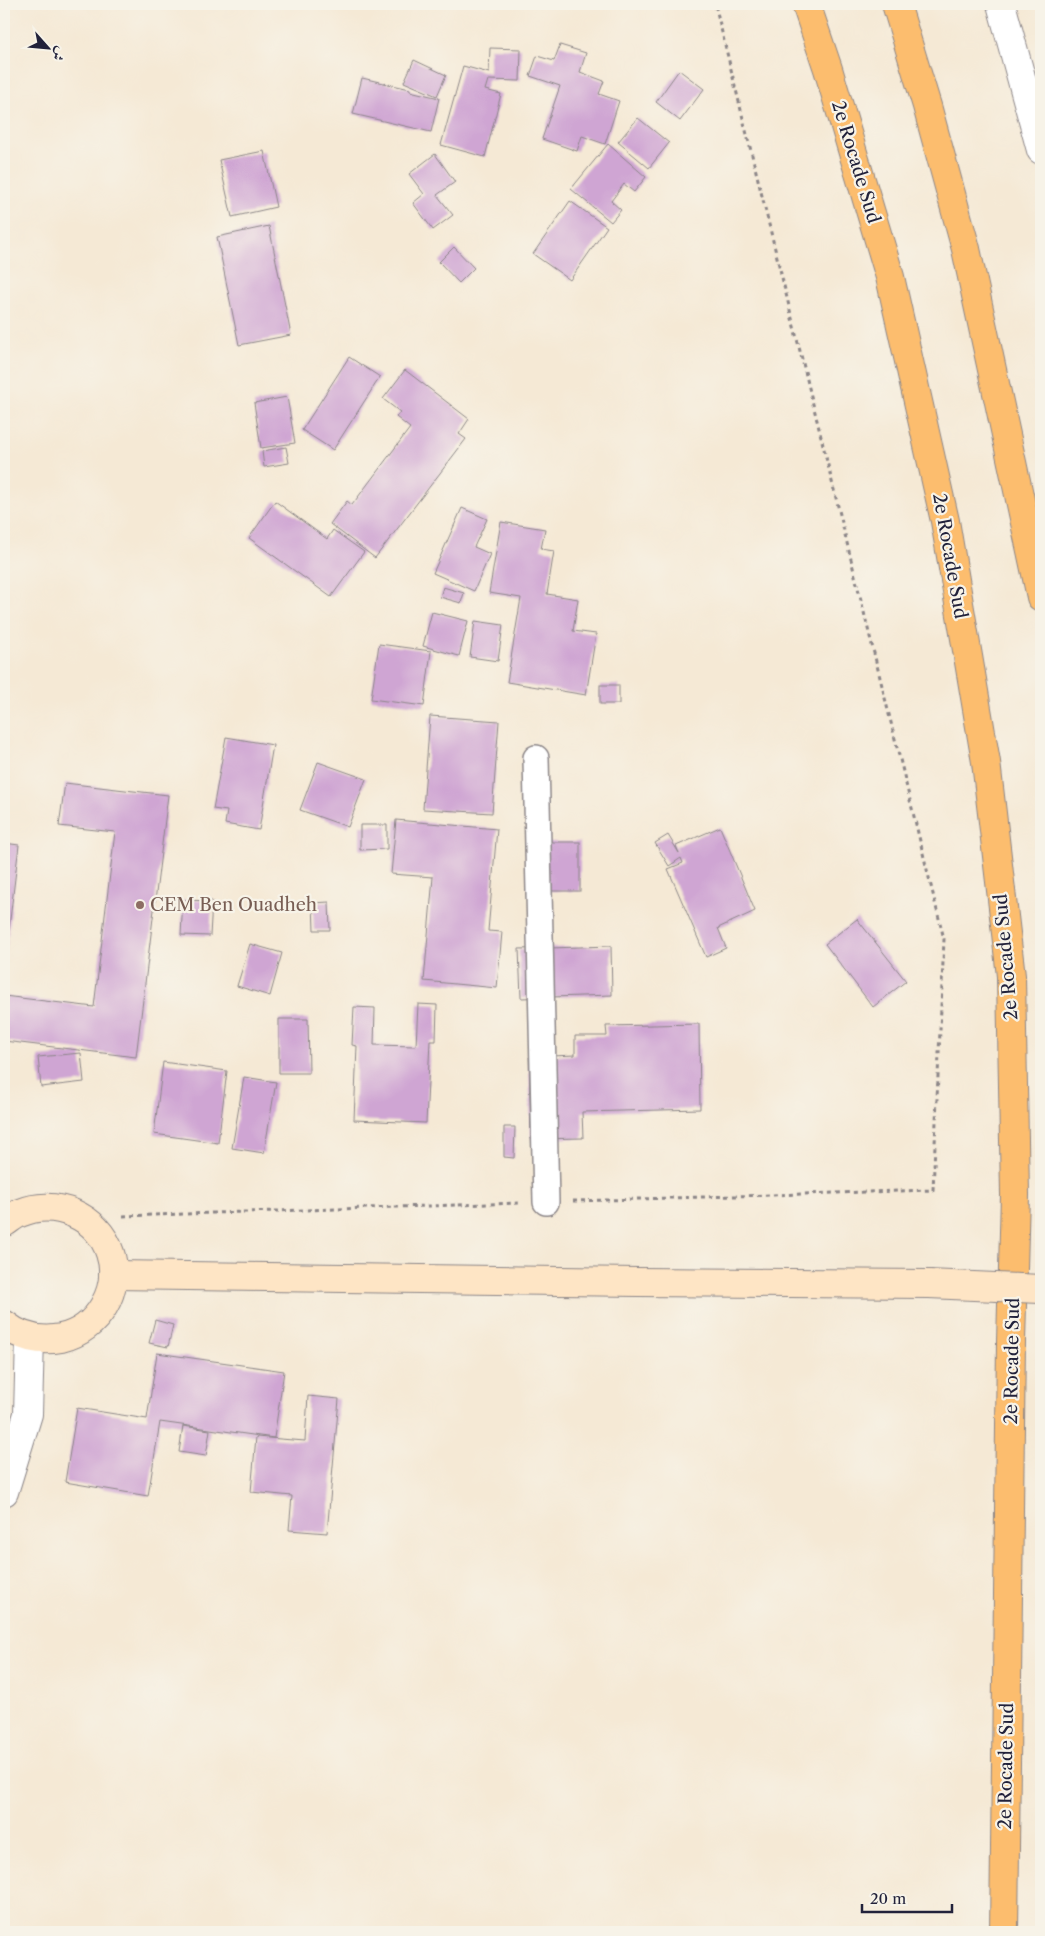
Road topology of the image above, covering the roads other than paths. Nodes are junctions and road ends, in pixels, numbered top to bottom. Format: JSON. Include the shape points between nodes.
{"nodes":[{"id":1,"x":806,"y":4,"type":"edge"},
{"id":2,"x":896,"y":4,"type":"edge"},
{"id":3,"x":1001,"y":4,"type":"edge"},
{"id":4,"x":1041,"y":150,"type":"edge"},
{"id":5,"x":1041,"y":597,"type":"edge"},
{"id":6,"x":536,"y":758,"type":"dead end"},
{"id":7,"x":546,"y":1202,"type":"road end"},
{"id":8,"x":4,"y":1223,"type":"edge"},
{"id":9,"x":113,"y":1275,"type":"junction"},
{"id":10,"x":1041,"y":1289,"type":"edge"},
{"id":11,"x":4,"y":1324,"type":"edge"},
{"id":12,"x":30,"y":1338,"type":"junction"},
{"id":13,"x":4,"y":1492,"type":"edge"},
{"id":14,"x":1004,"y":1932,"type":"edge"}],
"edges":[{"from":1,"to":14,"type":"highway","name":"2e Rocade Sud","via":[[890,277],[945,520],[986,762],[1011,976],[1015,1195]]},
{"from":2,"to":5,"type":"highway","via":[[966,249]]},
{"from":3,"to":4,"type":"street"},
{"from":6,"to":7,"type":"street"},
{"from":8,"to":9,"type":"main road","via":[[19,1213],[40,1207],[62,1209],[83,1217],[99,1233],[110,1253]]},
{"from":9,"to":10,"type":"main road","bridge":true,"via":[[929,1284]]},
{"from":9,"to":12,"type":"main road","via":[[110,1295],[101,1312],[87,1326],[70,1336],[50,1340]]},
{"from":11,"to":12,"type":"main road"},
{"from":12,"to":13,"type":"street","via":[[28,1414]]}]}
